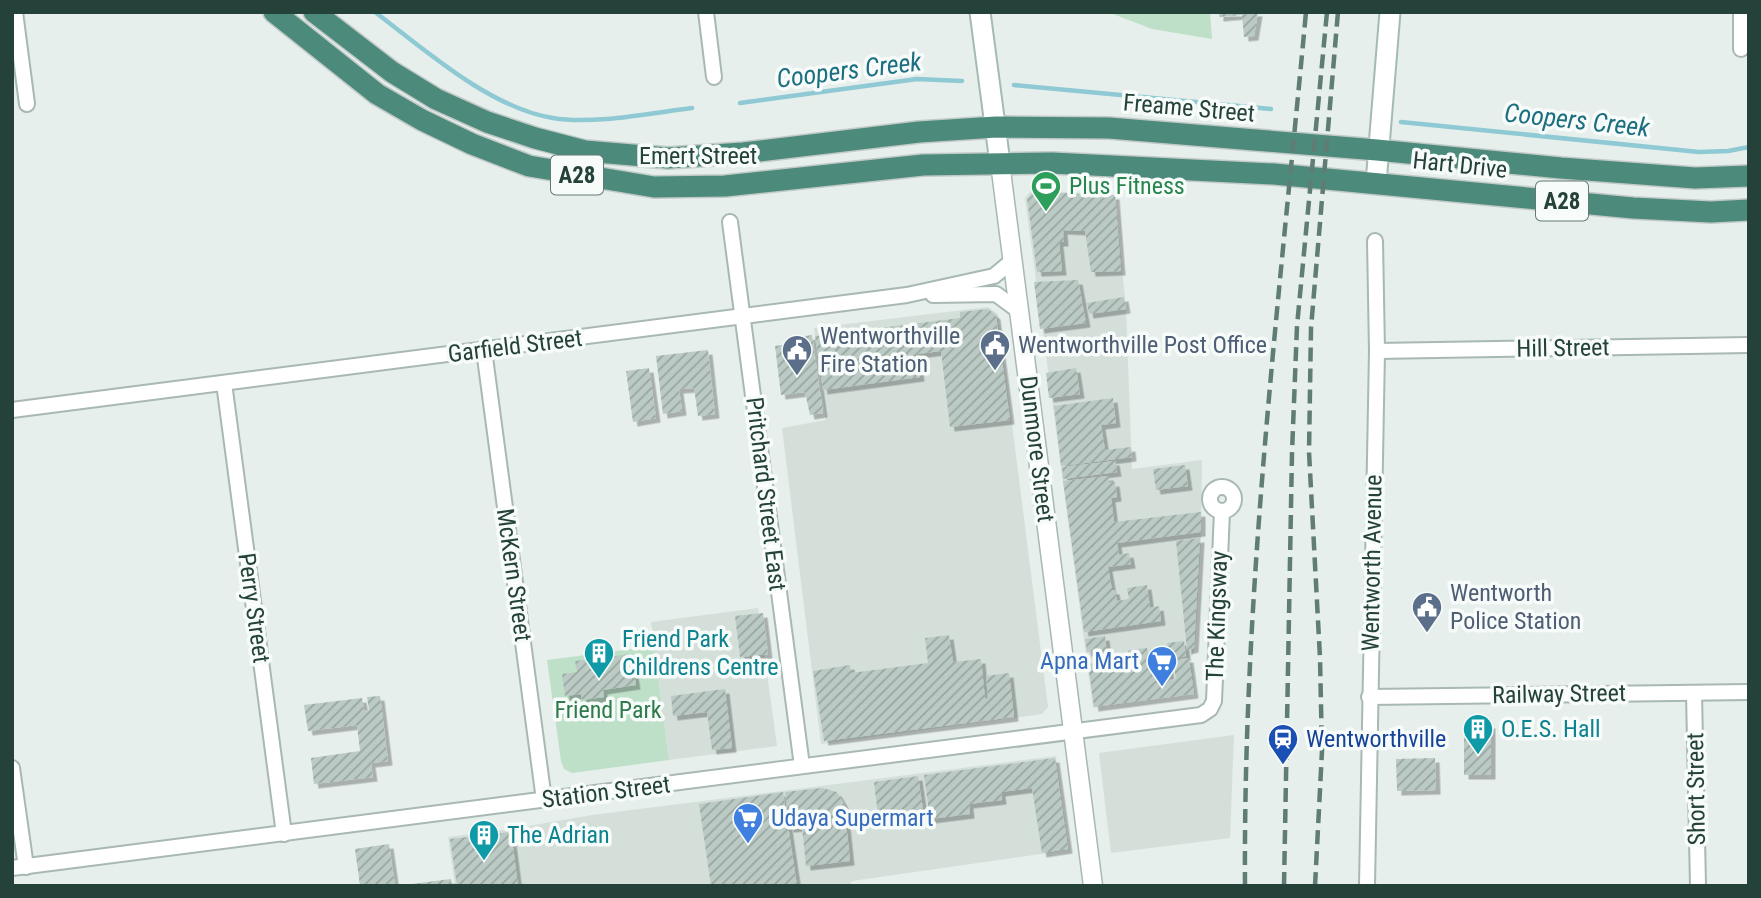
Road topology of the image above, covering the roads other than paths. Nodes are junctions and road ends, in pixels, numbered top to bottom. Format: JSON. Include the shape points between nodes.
{"nodes":[{"id":1,"x":15,"y":12,"type":"edge"},
{"id":2,"x":274,"y":12,"type":"edge"},
{"id":3,"x":314,"y":12,"type":"edge"},
{"id":4,"x":706,"y":12,"type":"edge"},
{"id":5,"x":980,"y":12,"type":"edge"},
{"id":6,"x":1390,"y":12,"type":"edge"},
{"id":7,"x":1741,"y":12,"type":"edge"},
{"id":8,"x":1741,"y":50,"type":"dead end"},
{"id":9,"x":715,"y":77,"type":"dead end"},
{"id":10,"x":27,"y":104,"type":"dead end"},
{"id":11,"x":996,"y":127,"type":"junction"},
{"id":12,"x":1377,"y":150,"type":"junction"},
{"id":13,"x":1000,"y":163,"type":"junction"},
{"id":14,"x":1749,"y":176,"type":"edge"},
{"id":15,"x":1376,"y":183,"type":"junction"},
{"id":16,"x":1749,"y":210,"type":"edge"},
{"id":17,"x":730,"y":222,"type":"dead end"},
{"id":18,"x":1375,"y":241,"type":"dead end"},
{"id":19,"x":1012,"y":261,"type":"junction"},
{"id":20,"x":908,"y":295,"type":"junction"},
{"id":21,"x":1019,"y":311,"type":"junction"},
{"id":22,"x":743,"y":316,"type":"junction"},
{"id":23,"x":1749,"y":345,"type":"edge"},
{"id":24,"x":484,"y":350,"type":"junction"},
{"id":25,"x":1377,"y":351,"type":"junction"},
{"id":26,"x":224,"y":383,"type":"junction"},
{"id":27,"x":12,"y":410,"type":"edge"},
{"id":28,"x":1222,"y":511,"type":"dead end"},
{"id":29,"x":1749,"y":692,"type":"edge"},
{"id":30,"x":1694,"y":693,"type":"junction"},
{"id":31,"x":1369,"y":696,"type":"junction"},
{"id":32,"x":1201,"y":715,"type":"joint"},
{"id":33,"x":1073,"y":733,"type":"junction"},
{"id":34,"x":802,"y":766,"type":"junction"},
{"id":35,"x":12,"y":768,"type":"edge"},
{"id":36,"x":544,"y":800,"type":"junction"},
{"id":37,"x":284,"y":834,"type":"junction"},
{"id":38,"x":19,"y":867,"type":"edge"},
{"id":39,"x":1093,"y":886,"type":"edge"},
{"id":40,"x":1367,"y":886,"type":"edge"},
{"id":41,"x":1698,"y":886,"type":"edge"}],
"edges":[{"from":1,"to":10,"type":"street"},
{"from":2,"to":13,"type":"highway","name":"Emert Street","number":"A28","via":[[377,93],[422,120],[529,166],[666,187],[725,186],[923,165]]},
{"from":3,"to":11,"type":"highway","name":"Emert Street","number":"A28","via":[[392,72],[436,99],[487,122],[585,151],[668,158]]},
{"from":4,"to":9,"type":"street"},
{"from":5,"to":11,"type":"main road","name":"Dunmore Street"},
{"from":6,"to":12,"type":"main road"},
{"from":7,"to":8,"type":"street"},
{"from":11,"to":12,"type":"highway","name":"Freame Street","number":"A28","via":[[1109,128]]},
{"from":11,"to":13,"type":"main road","name":"Dunmore Street"},
{"from":12,"to":14,"type":"highway","name":"Hart Drive","number":"A28","via":[[1695,178]]},
{"from":12,"to":15,"type":"main road"},
{"from":13,"to":15,"type":"highway","number":"A28","via":[[1197,169]]},
{"from":13,"to":19,"type":"street","name":"Dunmore Street"},
{"from":15,"to":16,"type":"highway","name":"Hart Drive","number":"A28","via":[[1633,208]]},
{"from":17,"to":22,"type":"street","name":"Pritchard Street East"},
{"from":18,"to":25,"type":"street","name":"Wentworth Avenue"},
{"from":19,"to":20,"type":"street","name":"Garfield Street","via":[[994,276]]},
{"from":19,"to":21,"type":"street","name":"Dunmore Street"},
{"from":20,"to":21,"type":"street","via":[[996,295]]},
{"from":20,"to":22,"type":"street","name":"Garfield Street"},
{"from":21,"to":33,"type":"street","name":"Dunmore Street"},
{"from":22,"to":24,"type":"street","name":"Garfield Street"},
{"from":22,"to":34,"type":"street","name":"Pritchard Street East"},
{"from":23,"to":25,"type":"street","name":"Hill Street"},
{"from":24,"to":26,"type":"street","name":"Garfield Street"},
{"from":24,"to":36,"type":"street","name":"McKern Street"},
{"from":25,"to":31,"type":"street","name":"Wentworth Avenue"},
{"from":26,"to":27,"type":"street","name":"Garfield Street"},
{"from":26,"to":37,"type":"street","name":"Perry Street"},
{"from":28,"to":32,"type":"street","name":"The Kingsway","via":[[1214,701]]},
{"from":29,"to":30,"type":"street","name":"Railway Street"},
{"from":30,"to":31,"type":"street","name":"Railway Street"},
{"from":30,"to":41,"type":"street","name":"Short Street"},
{"from":31,"to":40,"type":"street","name":"Wentworth Avenue"},
{"from":32,"to":33,"type":"street","name":"Station Street"},
{"from":33,"to":34,"type":"street","name":"Station Street"},
{"from":33,"to":39,"type":"street","name":"Dunmore Street"},
{"from":34,"to":36,"type":"street","name":"Station Street"},
{"from":35,"to":38,"type":"street"},
{"from":36,"to":37,"type":"street","name":"Station Street"},
{"from":37,"to":38,"type":"street","name":"Station Street"}]}
